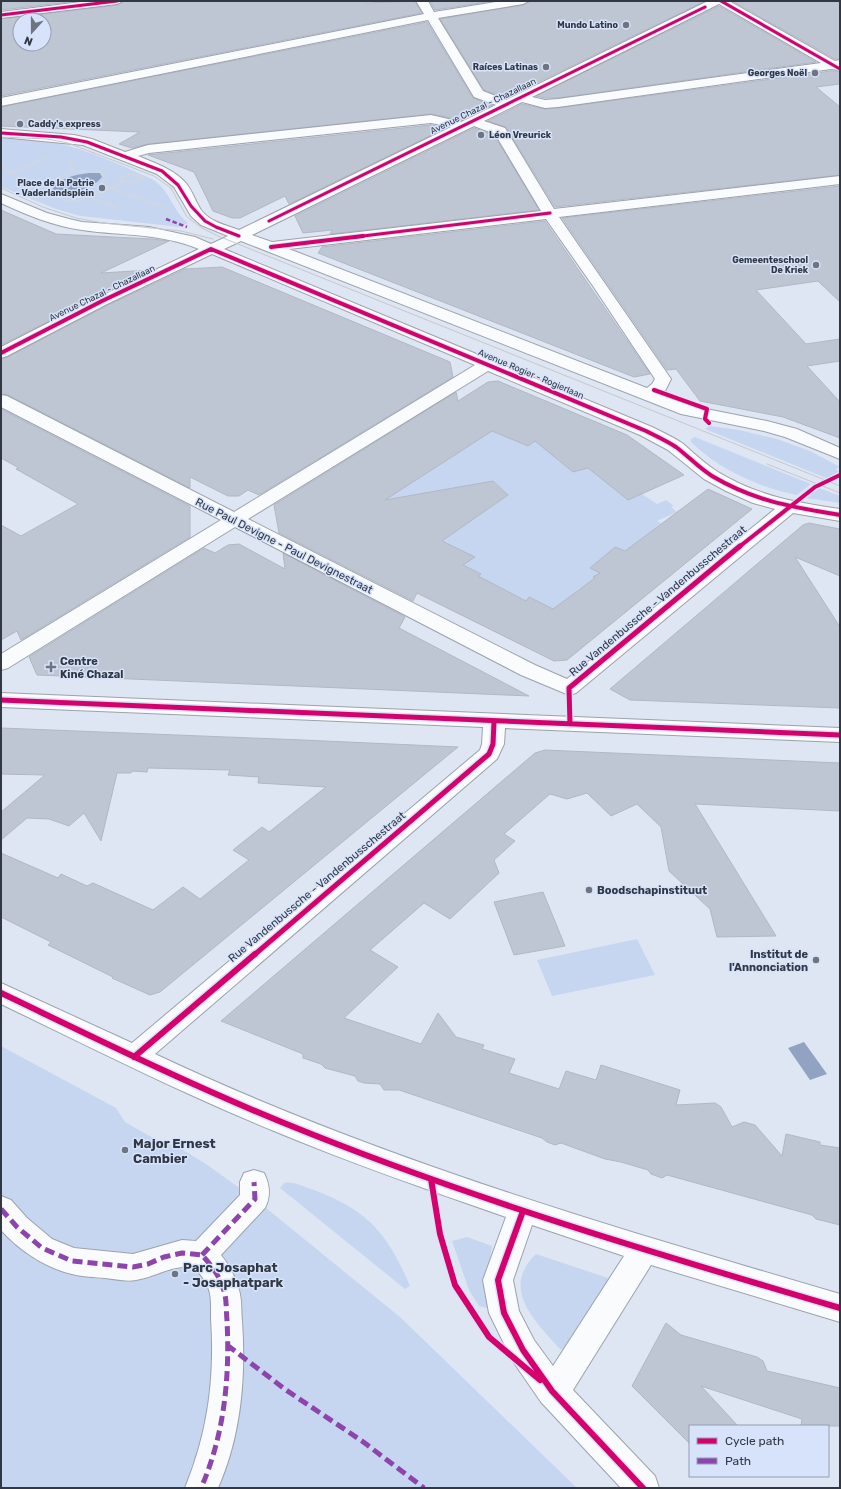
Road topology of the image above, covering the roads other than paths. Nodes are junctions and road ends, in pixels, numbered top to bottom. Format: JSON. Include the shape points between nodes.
{"nodes":[{"id":1,"x":117,"y":1,"type":"edge"},
{"id":2,"x":422,"y":1,"type":"edge"},
{"id":3,"x":523,"y":1,"type":"edge"},
{"id":4,"x":717,"y":1,"type":"edge"},
{"id":5,"x":721,"y":1,"type":"edge"},
{"id":6,"x":1,"y":15,"type":"edge"},
{"id":7,"x":430,"y":16,"type":"junction"},
{"id":8,"x":837,"y":66,"type":"edge"},
{"id":9,"x":520,"y":97,"type":"junction"},
{"id":10,"x":1,"y":102,"type":"edge"},
{"id":11,"x":506,"y":104,"type":"junction"},
{"id":12,"x":467,"y":123,"type":"junction"},
{"id":13,"x":1,"y":133,"type":"edge"},
{"id":14,"x":125,"y":156,"type":"junction"},
{"id":15,"x":840,"y":180,"type":"edge"},
{"id":16,"x":1,"y":198,"type":"edge"},
{"id":17,"x":550,"y":213,"type":"junction"},
{"id":18,"x":239,"y":236,"type":"junction"},
{"id":19,"x":271,"y":247,"type":"junction"},
{"id":20,"x":211,"y":249,"type":"junction"},
{"id":21,"x":1,"y":353,"type":"edge"},
{"id":22,"x":488,"y":364,"type":"junction"},
{"id":23,"x":648,"y":395,"type":"junction"},
{"id":24,"x":1,"y":400,"type":"edge"},
{"id":25,"x":840,"y":454,"type":"edge"},
{"id":26,"x":789,"y":507,"type":"junction"},
{"id":27,"x":840,"y":515,"type":"edge"},
{"id":28,"x":233,"y":519,"type":"junction"},
{"id":29,"x":1,"y":663,"type":"edge"},
{"id":30,"x":569,"y":688,"type":"joint"},
{"id":31,"x":1,"y":700,"type":"edge"},
{"id":32,"x":494,"y":722,"type":"junction"},
{"id":33,"x":840,"y":735,"type":"edge"},
{"id":34,"x":1,"y":993,"type":"edge"},
{"id":35,"x":134,"y":1057,"type":"junction"},
{"id":36,"x":254,"y":1182,"type":"dead end"},
{"id":37,"x":1,"y":1209,"type":"edge"},
{"id":38,"x":523,"y":1211,"type":"junction"},
{"id":39,"x":644,"y":1250,"type":"junction"},
{"id":40,"x":202,"y":1255,"type":"junction"},
{"id":41,"x":840,"y":1308,"type":"edge"},
{"id":42,"x":552,"y":1391,"type":"junction"},
{"id":43,"x":201,"y":1488,"type":"edge"},
{"id":44,"x":643,"y":1488,"type":"edge"}],
"edges":[{"from":1,"to":6,"type":"street"},
{"from":2,"to":7,"type":"street"},
{"from":3,"to":7,"type":"street"},
{"from":4,"to":9,"type":"street","name":"Avenue Chazal - Chazallaan"},
{"from":5,"to":8,"type":"street"},
{"from":7,"to":10,"type":"street"},
{"from":7,"to":11,"type":"street","via":[[478,94]]},
{"from":8,"to":9,"type":"street","via":[[558,103],[545,104]]},
{"from":9,"to":11,"type":"street","name":"Avenue Chazal - Chazallaan"},
{"from":11,"to":12,"type":"street","name":"Avenue Chazal - Chazallaan"},
{"from":12,"to":14,"type":"street","via":[[431,119],[148,149]]},
{"from":12,"to":17,"type":"street","via":[[500,131]]},
{"from":12,"to":18,"type":"street","name":"Avenue Chazal - Chazallaan"},
{"from":13,"to":14,"type":"street","via":[[74,139]]},
{"from":14,"to":18,"type":"street","via":[[162,171],[172,178],[180,185],[196,213],[206,222]]},
{"from":15,"to":17,"type":"street"},
{"from":16,"to":20,"type":"street","via":[[42,216],[67,223],[160,232]]},
{"from":17,"to":19,"type":"street"},
{"from":17,"to":23,"type":"street","via":[[663,379]]},
{"from":18,"to":19,"type":"street"},
{"from":18,"to":20,"type":"street","name":"Avenue Chazal - Chazallaan"},
{"from":19,"to":20,"type":"street"},
{"from":19,"to":23,"type":"street"},
{"from":20,"to":21,"type":"street","name":"Avenue Chazal - Chazallaan"},
{"from":20,"to":22,"type":"street","name":"Avenue Rogier - Rogierlaan"},
{"from":22,"to":26,"type":"street","name":"Avenue Rogier - Rogierlaan","via":[[646,431],[674,446],[698,467],[716,478],[760,499]]},
{"from":22,"to":28,"type":"street"},
{"from":23,"to":25,"type":"street","via":[[687,410],[791,433]]},
{"from":24,"to":28,"type":"street","name":"Rue Paul Devigne - Paul Devignestraat"},
{"from":26,"to":27,"type":"street","name":"Avenue Rogier - Rogierlaan"},
{"from":26,"to":30,"type":"street","name":"Rue Vandenbussche - Vandenbusschestraat"},
{"from":28,"to":29,"type":"street"},
{"from":28,"to":30,"type":"street","name":"Rue Paul Devigne - Paul Devignestraat","via":[[528,670]]},
{"from":31,"to":32,"type":"street"},
{"from":32,"to":33,"type":"street"},
{"from":32,"to":35,"type":"street","name":"Rue Vandenbussche - Vandenbusschestraat","via":[[493,744],[489,754]]},
{"from":34,"to":35,"type":"street"},
{"from":35,"to":38,"type":"street","via":[[284,1123]]},
{"from":36,"to":40,"type":"street","via":[[255,1199]]},
{"from":37,"to":40,"type":"street","via":[[17,1227],[42,1248],[72,1261],[133,1267],[182,1253]]},
{"from":38,"to":39,"type":"street"},
{"from":38,"to":42,"type":"street","via":[[498,1280],[504,1313],[523,1350]]},
{"from":39,"to":41,"type":"street"},
{"from":39,"to":42,"type":"street","via":[[562,1381]]},
{"from":40,"to":43,"type":"street","via":[[216,1270],[224,1289],[228,1329],[226,1382],[219,1436]]},
{"from":42,"to":44,"type":"street"}]}
